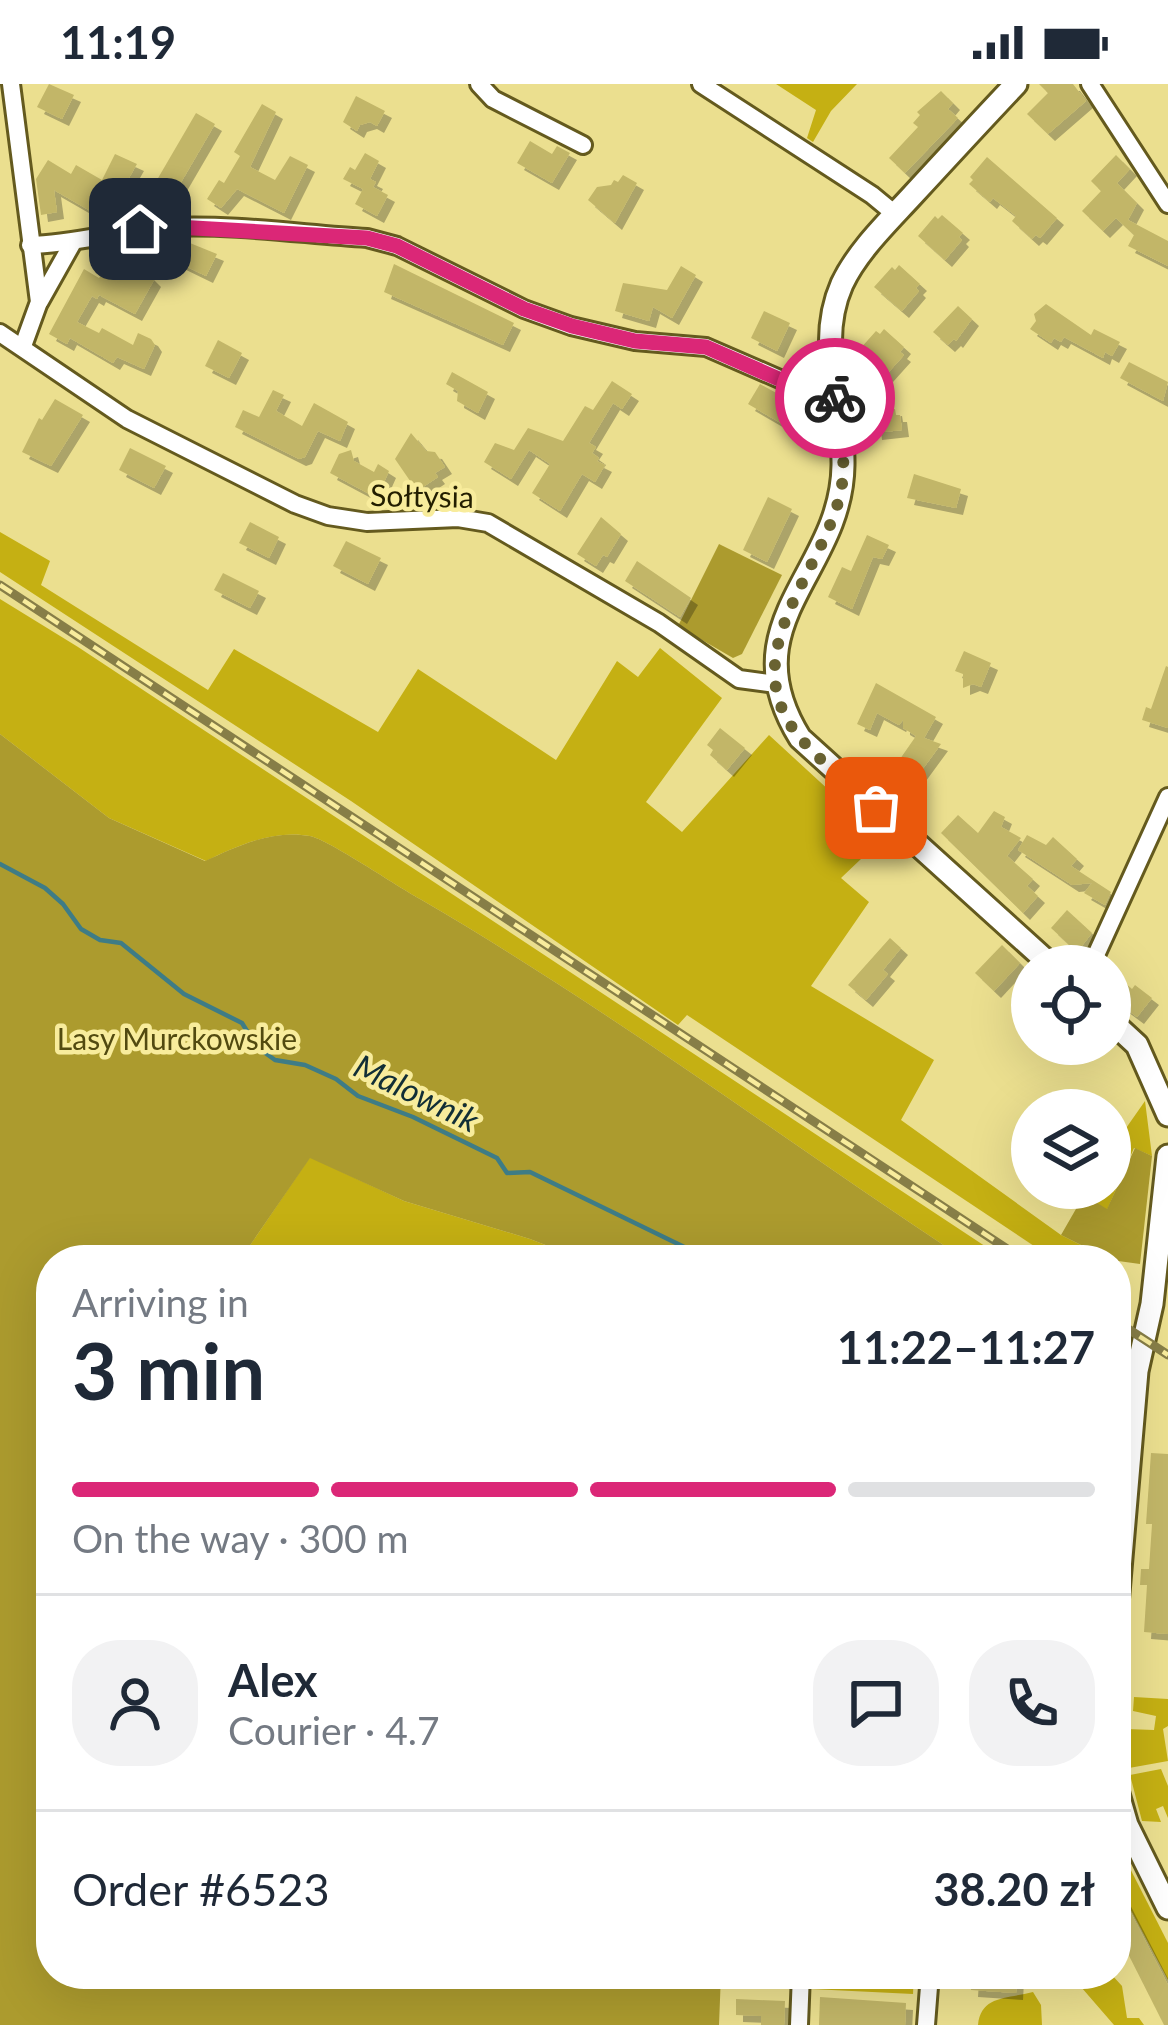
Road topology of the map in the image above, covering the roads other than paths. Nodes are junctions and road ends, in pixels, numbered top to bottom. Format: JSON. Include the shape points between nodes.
{"nodes":[{"id":1,"x":10,"y":84,"type":"edge"},
{"id":2,"x":479,"y":84,"type":"edge"},
{"id":3,"x":701,"y":84,"type":"edge"},
{"id":4,"x":1016,"y":84,"type":"edge"},
{"id":5,"x":1090,"y":84,"type":"edge"},
{"id":6,"x":583,"y":146,"type":"dead end"},
{"id":7,"x":1168,"y":204,"type":"edge"},
{"id":8,"x":895,"y":214,"type":"junction"},
{"id":9,"x":72,"y":244,"type":"junction"},
{"id":10,"x":30,"y":245,"type":"junction"},
{"id":11,"x":39,"y":302,"type":"junction"},
{"id":12,"x":0,"y":333,"type":"edge"},
{"id":13,"x":23,"y":346,"type":"junction"},
{"id":14,"x":834,"y":390,"type":"junction"},
{"id":15,"x":776,"y":684,"type":"junction"},
{"id":16,"x":1168,"y":797,"type":"edge"},
{"id":17,"x":1029,"y":945,"type":"edge"},
{"id":18,"x":1100,"y":945,"type":"edge"},
{"id":19,"x":1131,"y":1040,"type":"edge"},
{"id":20,"x":1168,"y":1115,"type":"edge"},
{"id":21,"x":1168,"y":1156,"type":"edge"},
{"id":22,"x":1161,"y":1277,"type":"edge"},
{"id":23,"x":1160,"y":1303,"type":"edge"},
{"id":24,"x":1131,"y":1441,"type":"edge"},
{"id":25,"x":1131,"y":1835,"type":"edge"},
{"id":26,"x":1168,"y":1907,"type":"edge"},
{"id":27,"x":801,"y":1989,"type":"edge"},
{"id":28,"x":929,"y":1989,"type":"edge"},
{"id":29,"x":800,"y":2025,"type":"edge"},
{"id":30,"x":926,"y":2025,"type":"edge"}],
"edges":[{"from":1,"to":10,"type":"street"},
{"from":2,"to":6,"type":"street"},
{"from":3,"to":8,"type":"street"},
{"from":4,"to":8,"type":"street"},
{"from":5,"to":7,"type":"street"},
{"from":8,"to":14,"type":"street","via":[[836,299]]},
{"from":9,"to":10,"type":"street"},
{"from":9,"to":11,"type":"street"},
{"from":9,"to":14,"type":"street","via":[[176,227],[367,238],[572,326],[706,347],[797,387]]},
{"from":10,"to":11,"type":"street"},
{"from":11,"to":13,"type":"street"},
{"from":12,"to":13,"type":"street","name":"Sołtysia"},
{"from":13,"to":15,"type":"street","name":"Sołtysia","via":[[143,429],[295,504],[367,523],[488,524],[739,679]]},
{"from":14,"to":15,"type":"street","via":[[842,482],[780,630]]},
{"from":15,"to":17,"type":"street","via":[[800,738]]},
{"from":16,"to":18,"type":"street"},
{"from":19,"to":20,"type":"street"},
{"from":21,"to":22,"type":"street"},
{"from":22,"to":23,"type":"street"},
{"from":23,"to":24,"type":"street","via":[[1137,1371]]},
{"from":25,"to":26,"type":"street"},
{"from":27,"to":29,"type":"street"},
{"from":28,"to":30,"type":"street"}]}
